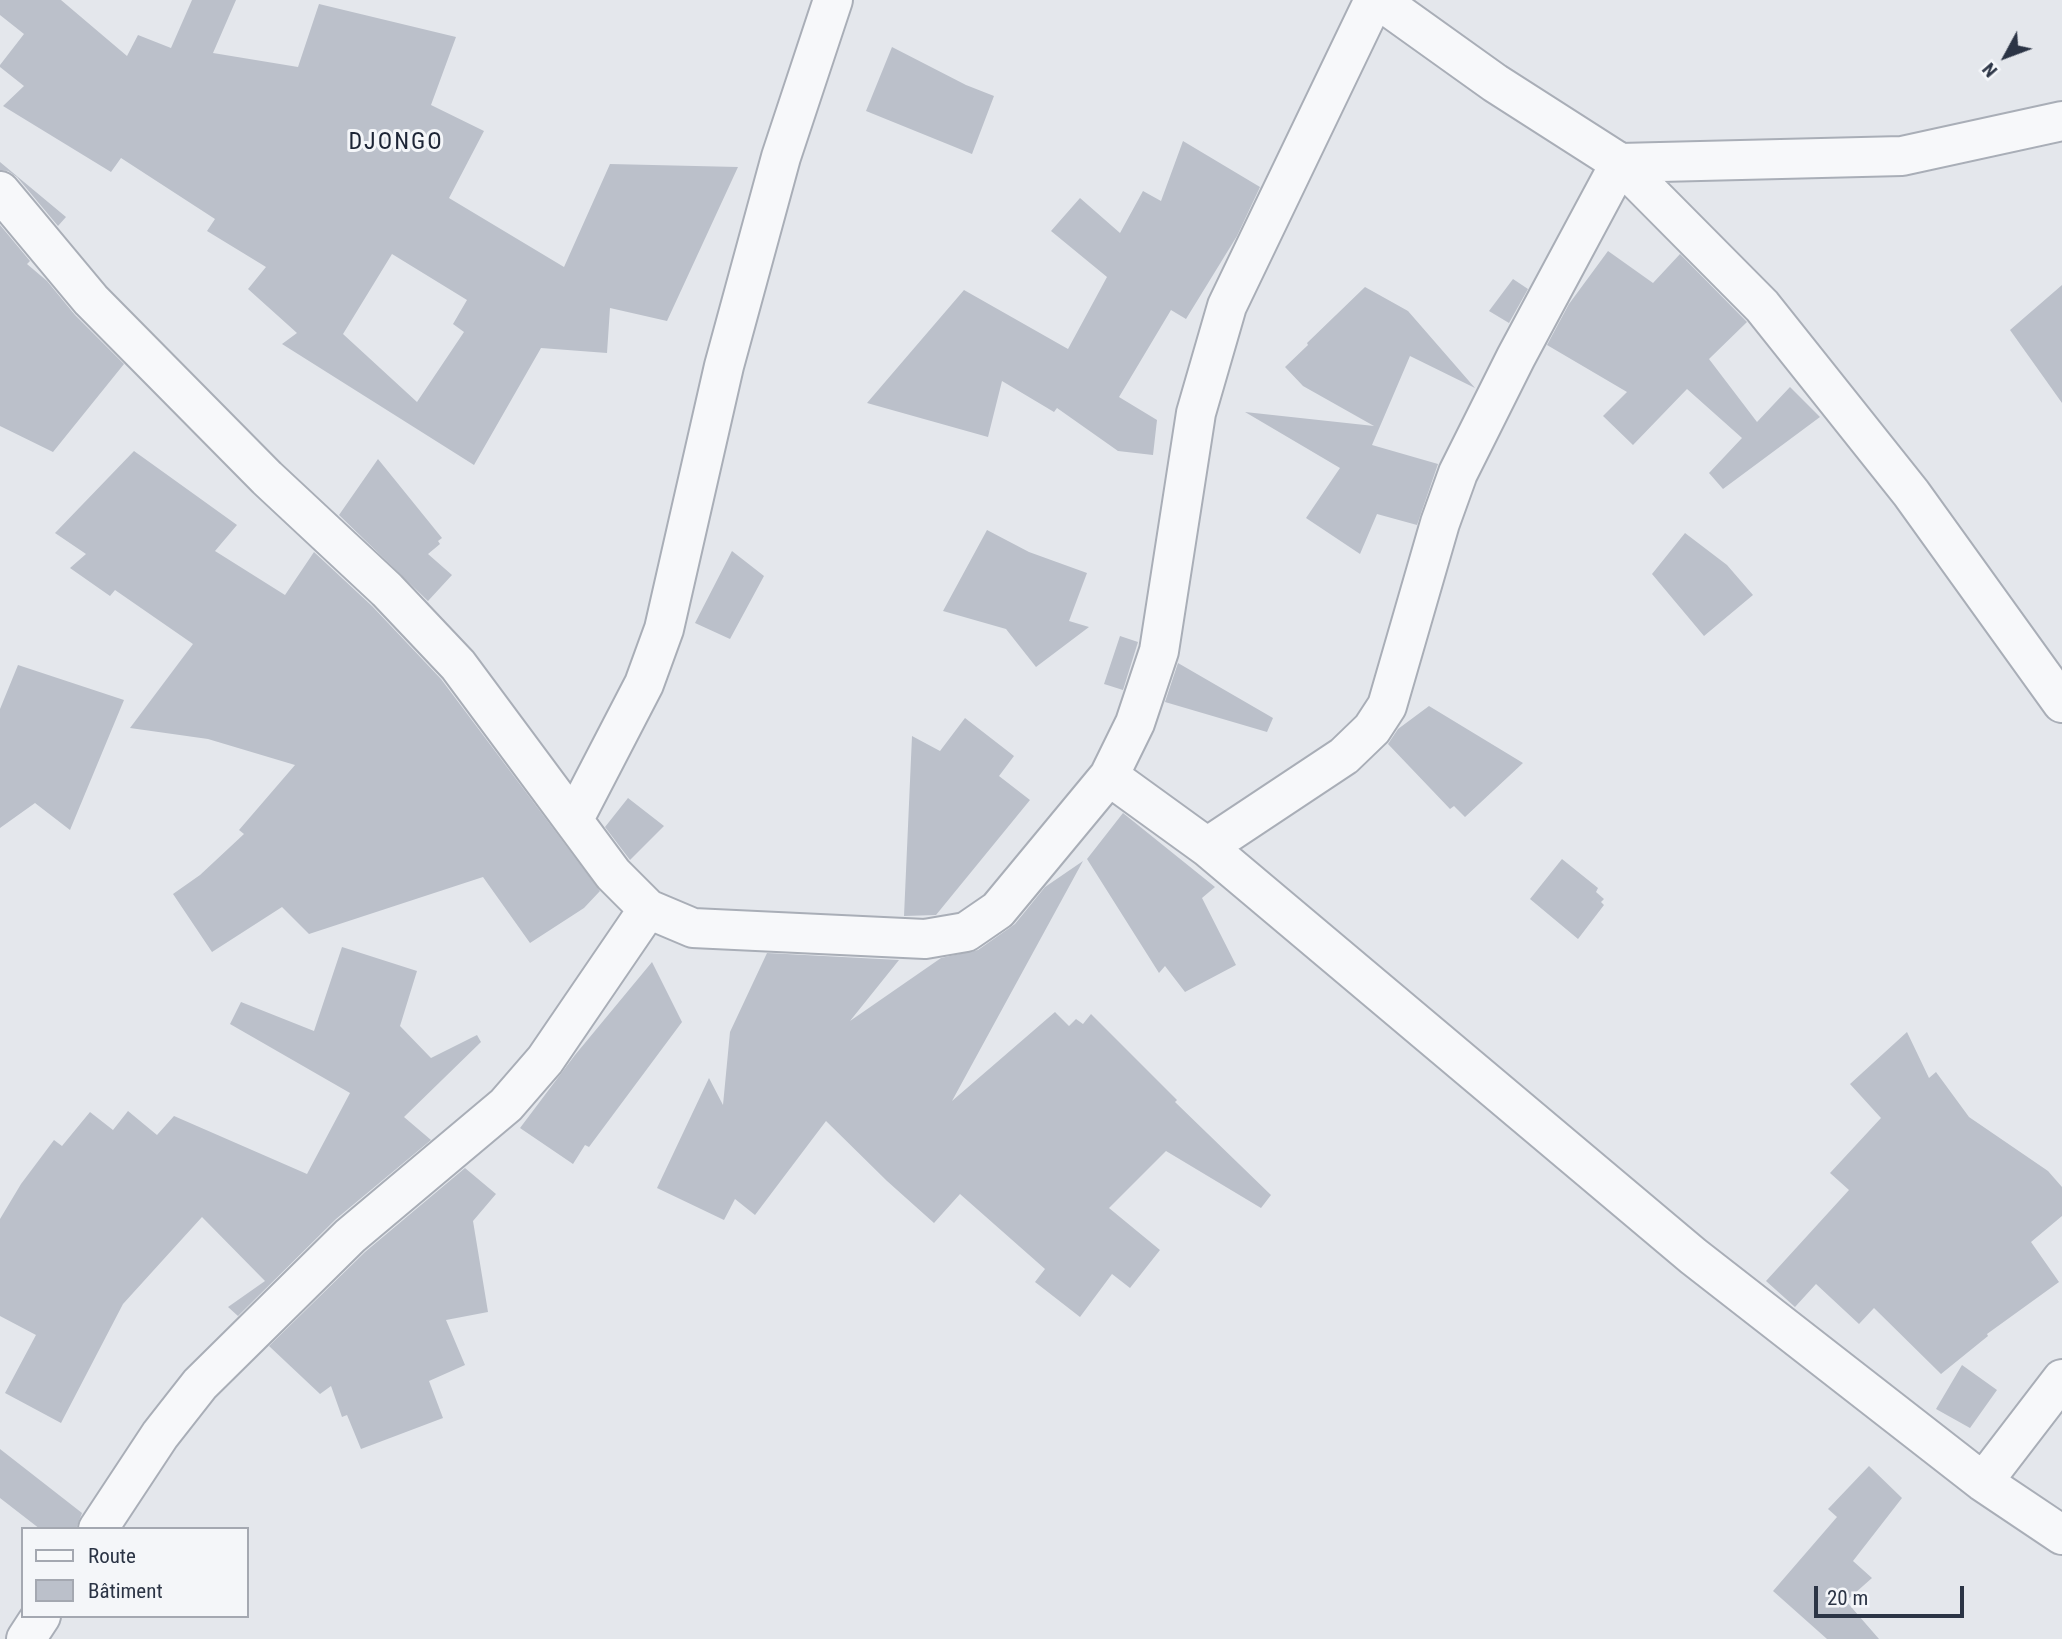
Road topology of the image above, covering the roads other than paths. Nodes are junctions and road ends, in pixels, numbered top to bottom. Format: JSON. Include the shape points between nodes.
{"nodes":[{"id":1,"x":833,"y":0,"type":"edge"},
{"id":2,"x":1377,"y":0,"type":"edge"},
{"id":3,"x":2062,"y":121,"type":"edge"},
{"id":4,"x":1620,"y":163,"type":"junction"},
{"id":5,"x":0,"y":191,"type":"edge"},
{"id":6,"x":2062,"y":703,"type":"edge"},
{"id":7,"x":1109,"y":776,"type":"junction"},
{"id":8,"x":574,"y":819,"type":"junction"},
{"id":9,"x":1207,"y":847,"type":"junction"},
{"id":10,"x":648,"y":909,"type":"junction"},
{"id":11,"x":2062,"y":1379,"type":"edge"},
{"id":12,"x":1983,"y":1482,"type":"junction"},
{"id":13,"x":99,"y":1527,"type":"edge"},
{"id":14,"x":2062,"y":1535,"type":"edge"},
{"id":15,"x":40,"y":1618,"type":"edge"},
{"id":16,"x":26,"y":1639,"type":"edge"}],
"edges":[{"from":1,"to":8,"type":"street","via":[[781,158],[724,366],[664,629],[644,684]]},
{"from":2,"to":4,"type":"street"},
{"from":2,"to":7,"type":"street","via":[[1227,306],[1196,413],[1159,651],[1135,723]]},
{"from":3,"to":4,"type":"street","via":[[1902,156]]},
{"from":4,"to":6,"type":"street","via":[[1762,306],[1911,493]]},
{"from":4,"to":9,"type":"street","via":[[1458,473],[1387,706],[1372,729],[1344,756]]},
{"from":5,"to":8,"type":"street","via":[[91,300],[458,665]]},
{"from":7,"to":9,"type":"street"},
{"from":7,"to":10,"type":"street","via":[[999,910],[966,932],[925,939],[693,928]]},
{"from":8,"to":10,"type":"street","via":[[613,874]]},
{"from":9,"to":12,"type":"street","via":[[1684,1248]]},
{"from":10,"to":13,"type":"street","via":[[545,1060],[506,1105],[351,1236],[200,1384]]},
{"from":11,"to":12,"type":"street"},
{"from":12,"to":14,"type":"street"},
{"from":15,"to":16,"type":"street"}]}
